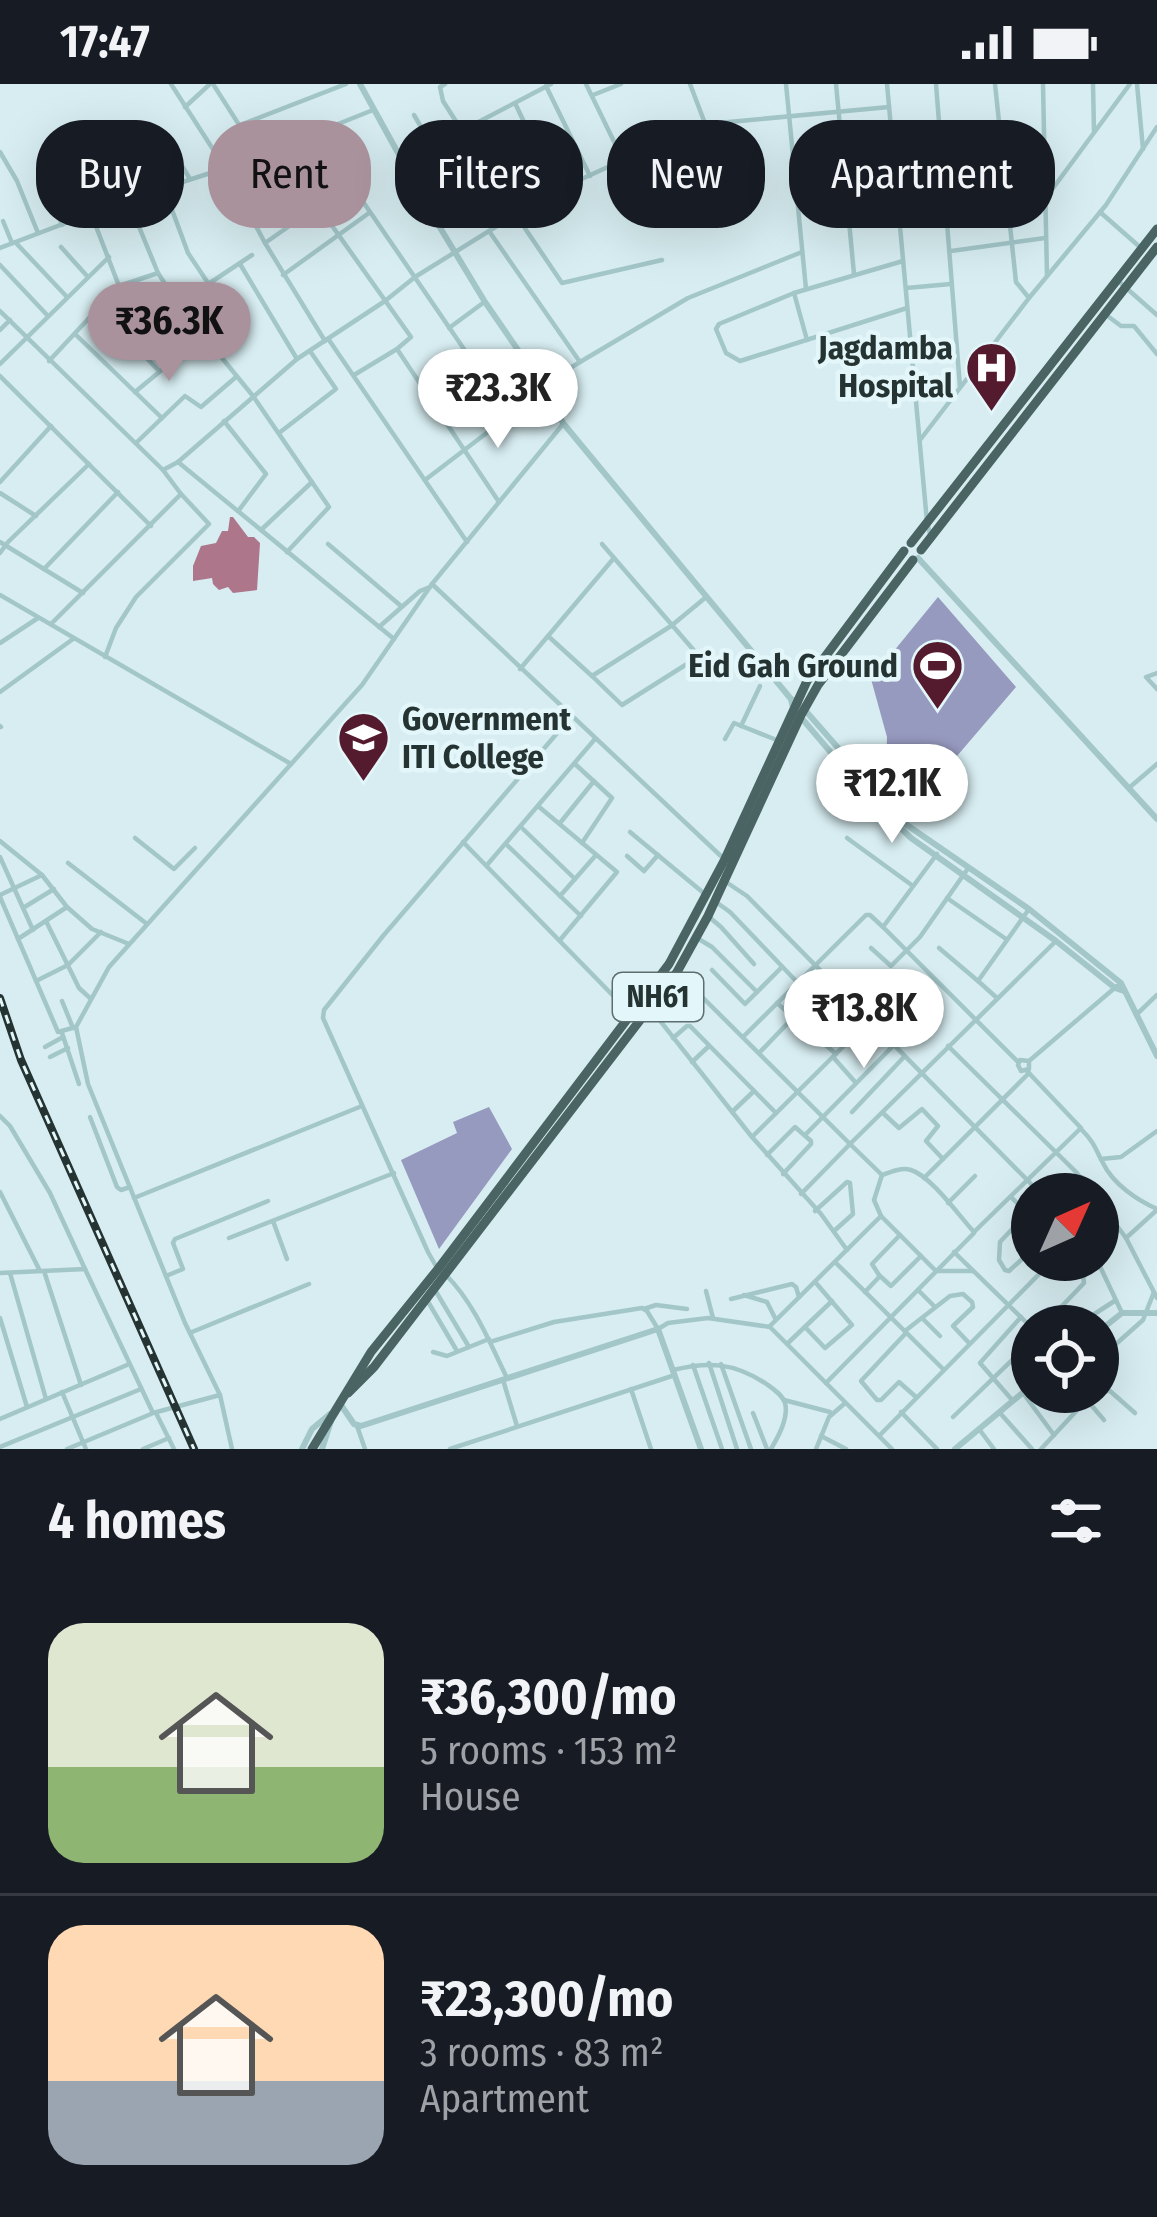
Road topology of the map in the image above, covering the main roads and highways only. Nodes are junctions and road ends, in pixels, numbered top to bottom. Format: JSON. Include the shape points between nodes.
{"nodes":[{"id":1,"x":1157,"y":229,"type":"edge"},
{"id":2,"x":1157,"y":247,"type":"edge"},
{"id":3,"x":914,"y":552,"type":"junction"},
{"id":4,"x":797,"y":706,"type":"junction"},
{"id":5,"x":728,"y":862,"type":"junction"},
{"id":6,"x":711,"y":898,"type":"junction"},
{"id":7,"x":640,"y":1011,"type":"junction"},
{"id":8,"x":442,"y":1272,"type":"junction"},
{"id":9,"x":338,"y":1403,"type":"junction"},
{"id":10,"x":312,"y":1449,"type":"edge"}],
"edges":[{"from":1,"to":3,"type":"highway","number":"NH61","via":[[927,522]]},
{"from":2,"to":3,"type":"highway","number":"NH61"},
{"from":3,"to":4,"type":"highway","number":"NH61","via":[[807,681]]},
{"from":4,"to":5,"type":"highway","number":"NH61"},
{"from":4,"to":5,"type":"highway","number":"NH61"},
{"from":5,"to":6,"type":"highway","number":"NH61"},
{"from":6,"to":7,"type":"highway","number":"NH61"},
{"from":6,"to":7,"type":"highway","number":"NH61","via":[[677,972]]},
{"from":7,"to":8,"type":"highway","number":"NH61"},
{"from":8,"to":9,"type":"highway","number":"NH61"},
{"from":8,"to":9,"type":"highway","number":"NH61"},
{"from":9,"to":10,"type":"highway","number":"NH61"}]}
